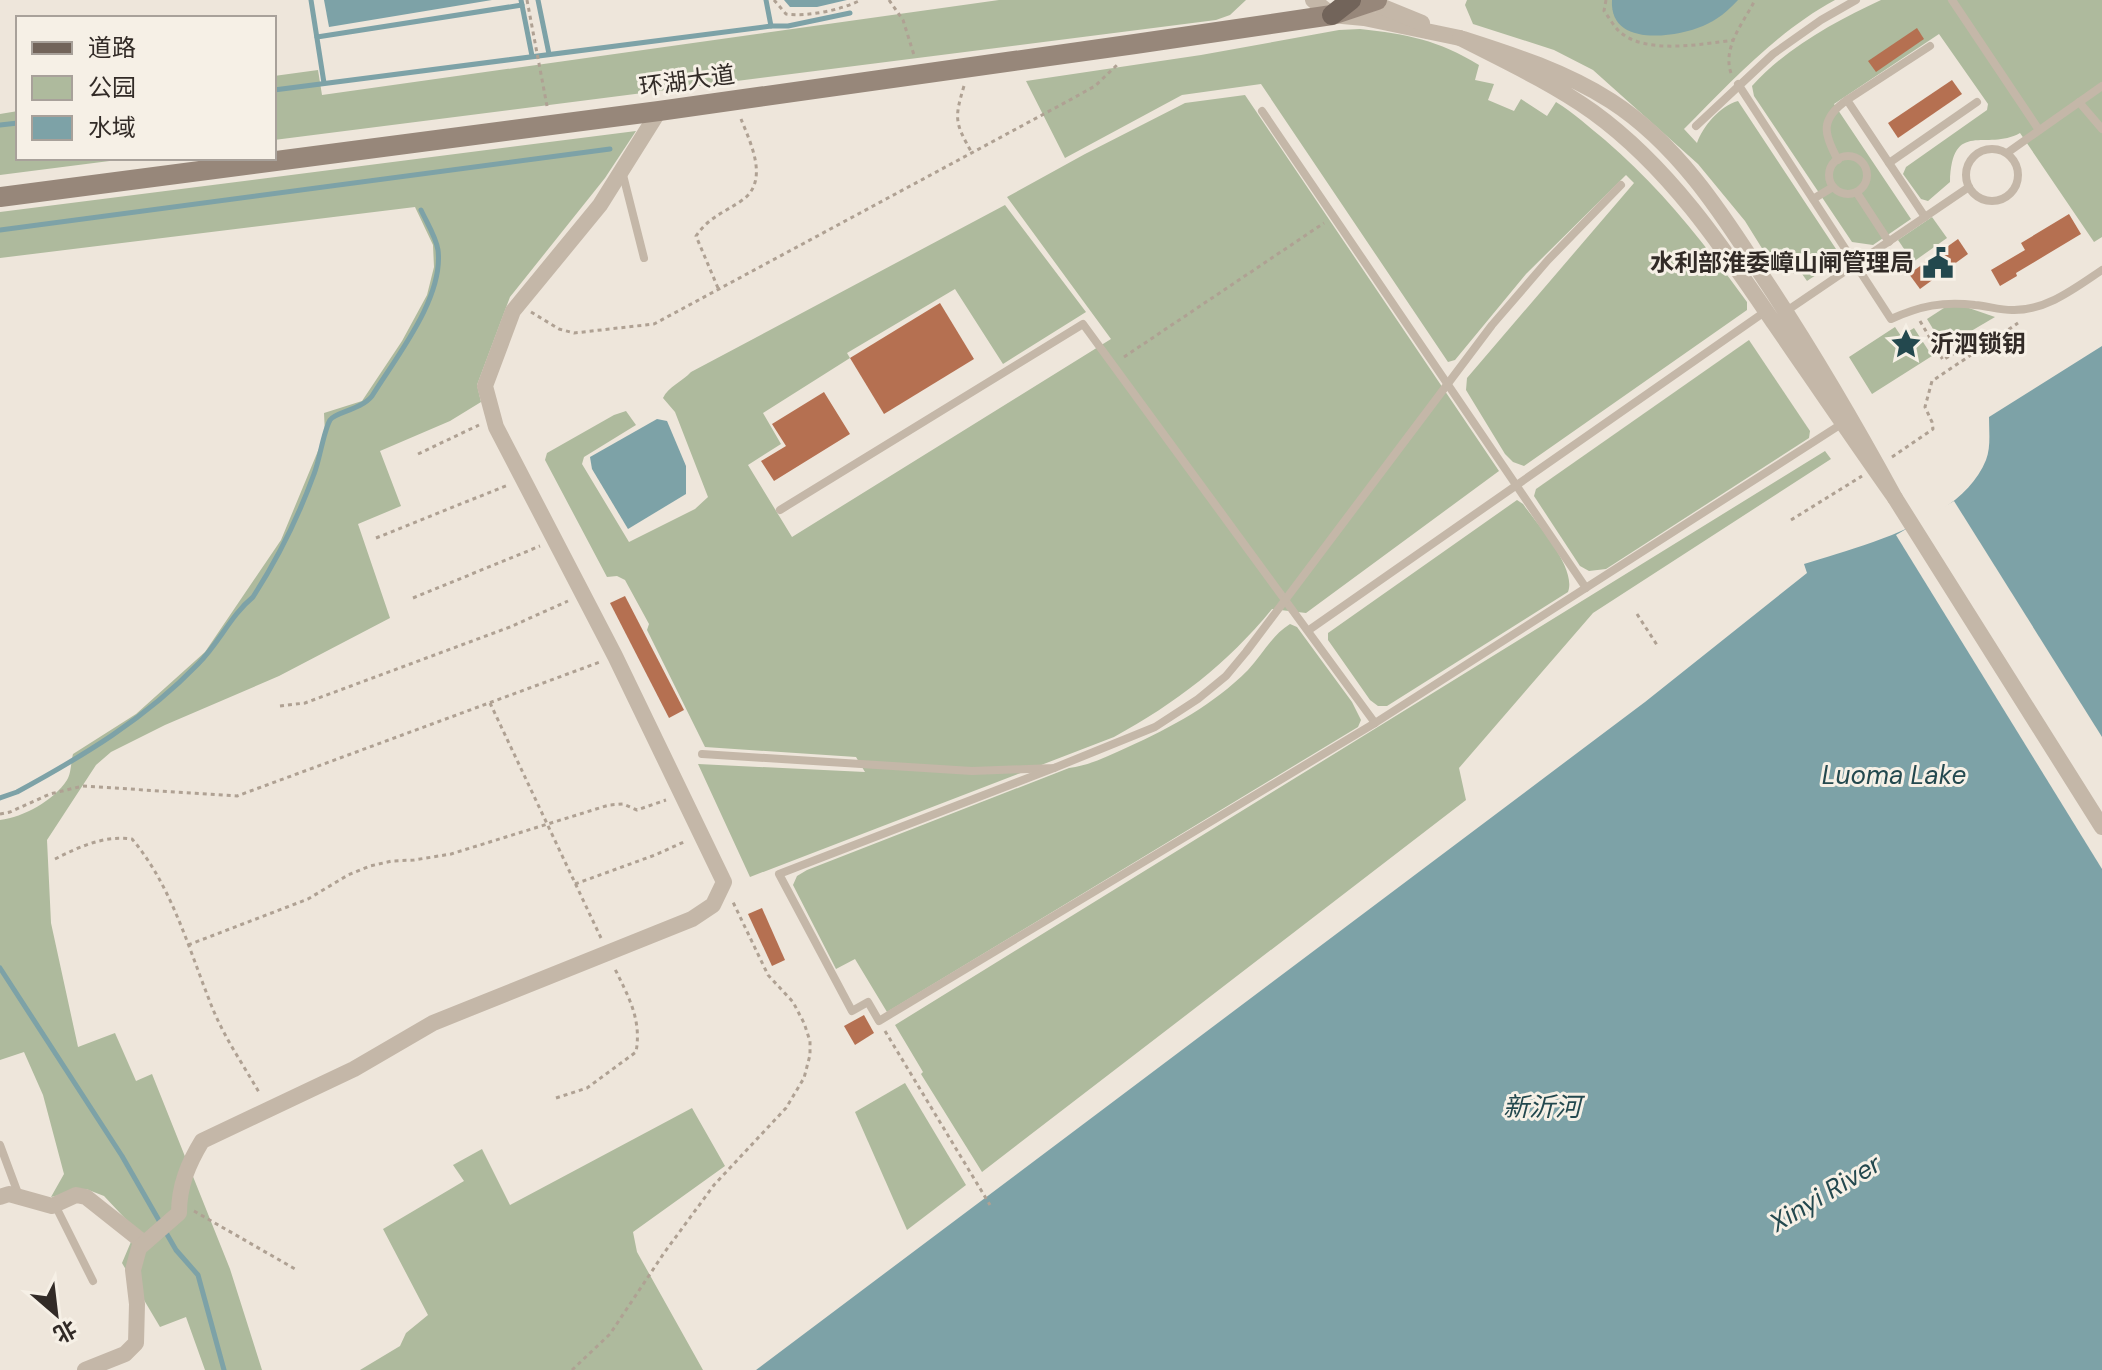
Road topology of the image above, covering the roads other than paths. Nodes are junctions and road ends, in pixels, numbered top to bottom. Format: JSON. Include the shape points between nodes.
{"nodes":[{"id":1,"x":1313,"y":0,"type":"edge"},
{"id":2,"x":1856,"y":0,"type":"edge"},
{"id":3,"x":1952,"y":0,"type":"edge"},
{"id":4,"x":1366,"y":1,"type":"edge"},
{"id":5,"x":1332,"y":15,"type":"junction"},
{"id":6,"x":1460,"y":38,"type":"junction"},
{"id":7,"x":1930,"y":46,"type":"dead end"},
{"id":8,"x":1738,"y":84,"type":"junction"},
{"id":9,"x":2102,"y":86,"type":"edge"},
{"id":10,"x":1847,"y":100,"type":"junction"},
{"id":11,"x":1977,"y":102,"type":"dead end"},
{"id":12,"x":2079,"y":102,"type":"junction"},
{"id":13,"x":659,"y":111,"type":"junction"},
{"id":14,"x":1262,"y":111,"type":"dead end"},
{"id":15,"x":1696,"y":126,"type":"dead end"},
{"id":16,"x":2102,"y":129,"type":"edge"},
{"id":17,"x":2039,"y":130,"type":"junction"},
{"id":18,"x":2007,"y":153,"type":"junction"},
{"id":19,"x":1883,"y":154,"type":"junction"},
{"id":20,"x":1676,"y":158,"type":"junction"},
{"id":21,"x":1838,"y":160,"type":"junction"},
{"id":22,"x":1889,"y":163,"type":"junction"},
{"id":23,"x":1864,"y":165,"type":"junction"},
{"id":24,"x":622,"y":170,"type":"junction"},
{"id":25,"x":1661,"y":172,"type":"junction"},
{"id":26,"x":1621,"y":185,"type":"dead end"},
{"id":27,"x":1833,"y":187,"type":"junction"},
{"id":28,"x":1969,"y":187,"type":"junction"},
{"id":29,"x":1704,"y":190,"type":"junction"},
{"id":30,"x":1857,"y":193,"type":"junction"},
{"id":31,"x":0,"y":197,"type":"edge"},
{"id":32,"x":1813,"y":199,"type":"junction"},
{"id":33,"x":1688,"y":203,"type":"junction"},
{"id":34,"x":1925,"y":217,"type":"junction"},
{"id":35,"x":1889,"y":242,"type":"junction"},
{"id":36,"x":644,"y":258,"type":"dead end"},
{"id":37,"x":1856,"y":265,"type":"junction"},
{"id":38,"x":2102,"y":270,"type":"edge"},
{"id":39,"x":1776,"y":311,"type":"junction"},
{"id":40,"x":1449,"y":384,"type":"junction"},
{"id":41,"x":1847,"y":421,"type":"junction"},
{"id":42,"x":1516,"y":484,"type":"junction"},
{"id":43,"x":780,"y":510,"type":"dead end"},
{"id":44,"x":1586,"y":588,"type":"junction"},
{"id":45,"x":1286,"y":600,"type":"junction"},
{"id":46,"x":1309,"y":630,"type":"junction"},
{"id":47,"x":1375,"y":723,"type":"junction"},
{"id":48,"x":702,"y":754,"type":"dead end"},
{"id":49,"x":1054,"y":768,"type":"junction"},
{"id":50,"x":2102,"y":827,"type":"edge"},
{"id":51,"x":0,"y":1145,"type":"edge"},
{"id":52,"x":0,"y":1197,"type":"edge"},
{"id":53,"x":19,"y":1197,"type":"junction"},
{"id":54,"x":55,"y":1205,"type":"junction"},
{"id":55,"x":144,"y":1243,"type":"junction"},
{"id":56,"x":93,"y":1281,"type":"dead end"},
{"id":57,"x":85,"y":1370,"type":"edge"}],
"edges":[{"from":1,"to":5,"type":"street"},
{"from":2,"to":8,"type":"lane","via":[[1773,54]]},
{"from":3,"to":17,"type":"lane"},
{"from":4,"to":5,"type":"main road"},
{"from":4,"to":6,"type":"street"},
{"from":5,"to":6,"type":"street"},
{"from":5,"to":13,"type":"main road","name":"环湖大道"},
{"from":6,"to":20,"type":"street","via":[[1571,77],[1614,103]]},
{"from":6,"to":25,"type":"street","via":[[1593,112]]},
{"from":7,"to":10,"type":"lane"},
{"from":8,"to":15,"type":"lane"},
{"from":8,"to":32,"type":"lane"},
{"from":9,"to":12,"type":"lane"},
{"from":10,"to":19,"type":"lane"},
{"from":10,"to":21,"type":"lane","via":[[1831,112],[1826,134]]},
{"from":11,"to":22,"type":"lane"},
{"from":12,"to":16,"type":"lane"},
{"from":12,"to":17,"type":"lane"},
{"from":13,"to":24,"type":"street"},
{"from":13,"to":31,"type":"main road","name":"环湖大道"},
{"from":14,"to":40,"type":"lane"},
{"from":17,"to":18,"type":"lane"},
{"from":18,"to":28,"type":"lane","via":[[1990,149],[1975,156],[1967,170]]},
{"from":18,"to":28,"type":"lane","via":[[2017,166],[2013,191],[1990,201]]},
{"from":19,"to":22,"type":"lane"},
{"from":19,"to":23,"type":"lane"},
{"from":20,"to":25,"type":"street"},
{"from":20,"to":29,"type":"street"},
{"from":21,"to":23,"type":"lane","via":[[1852,156]]},
{"from":21,"to":27,"type":"lane","via":[[1830,168]]},
{"from":22,"to":34,"type":"lane"},
{"from":23,"to":30,"type":"lane","via":[[1867,179]]},
{"from":24,"to":36,"type":"lane"},
{"from":24,"to":55,"type":"street","via":[[600,205],[518,303],[485,386],[493,418],[522,479],[724,882],[713,905],[692,919],[433,1023],[354,1069],[202,1141],[179,1193],[179,1213]]},
{"from":25,"to":33,"type":"street"},
{"from":26,"to":40,"type":"lane","via":[[1548,260]]},
{"from":27,"to":30,"type":"lane","via":[[1844,194]]},
{"from":27,"to":32,"type":"lane"},
{"from":28,"to":34,"type":"lane"},
{"from":29,"to":33,"type":"street"},
{"from":29,"to":39,"type":"street"},
{"from":30,"to":35,"type":"lane"},
{"from":32,"to":37,"type":"lane"},
{"from":33,"to":39,"type":"street"},
{"from":34,"to":35,"type":"lane"},
{"from":35,"to":37,"type":"lane"},
{"from":37,"to":38,"type":"lane","via":[[1891,319],[1946,302],[2024,309],[2059,298]]},
{"from":37,"to":39,"type":"lane"},
{"from":39,"to":41,"type":"street"},
{"from":39,"to":42,"type":"lane"},
{"from":40,"to":42,"type":"lane"},
{"from":40,"to":45,"type":"lane"},
{"from":41,"to":44,"type":"lane"},
{"from":41,"to":50,"type":"street"},
{"from":42,"to":44,"type":"lane"},
{"from":42,"to":46,"type":"lane"},
{"from":43,"to":45,"type":"lane","via":[[1083,324]]},
{"from":44,"to":47,"type":"lane"},
{"from":45,"to":46,"type":"lane"},
{"from":45,"to":49,"type":"lane","via":[[1226,676],[1198,699],[1155,727]]},
{"from":46,"to":47,"type":"lane"},
{"from":47,"to":49,"type":"lane","via":[[879,1021],[868,1002],[852,1011],[779,874]]},
{"from":48,"to":49,"type":"lane","via":[[972,771]]},
{"from":51,"to":53,"type":"lane"},
{"from":52,"to":53,"type":"street"},
{"from":53,"to":54,"type":"street"},
{"from":54,"to":55,"type":"street","via":[[76,1195],[86,1197]]},
{"from":54,"to":56,"type":"lane"},
{"from":55,"to":57,"type":"street","via":[[133,1270],[136,1343],[125,1354]]}]}
